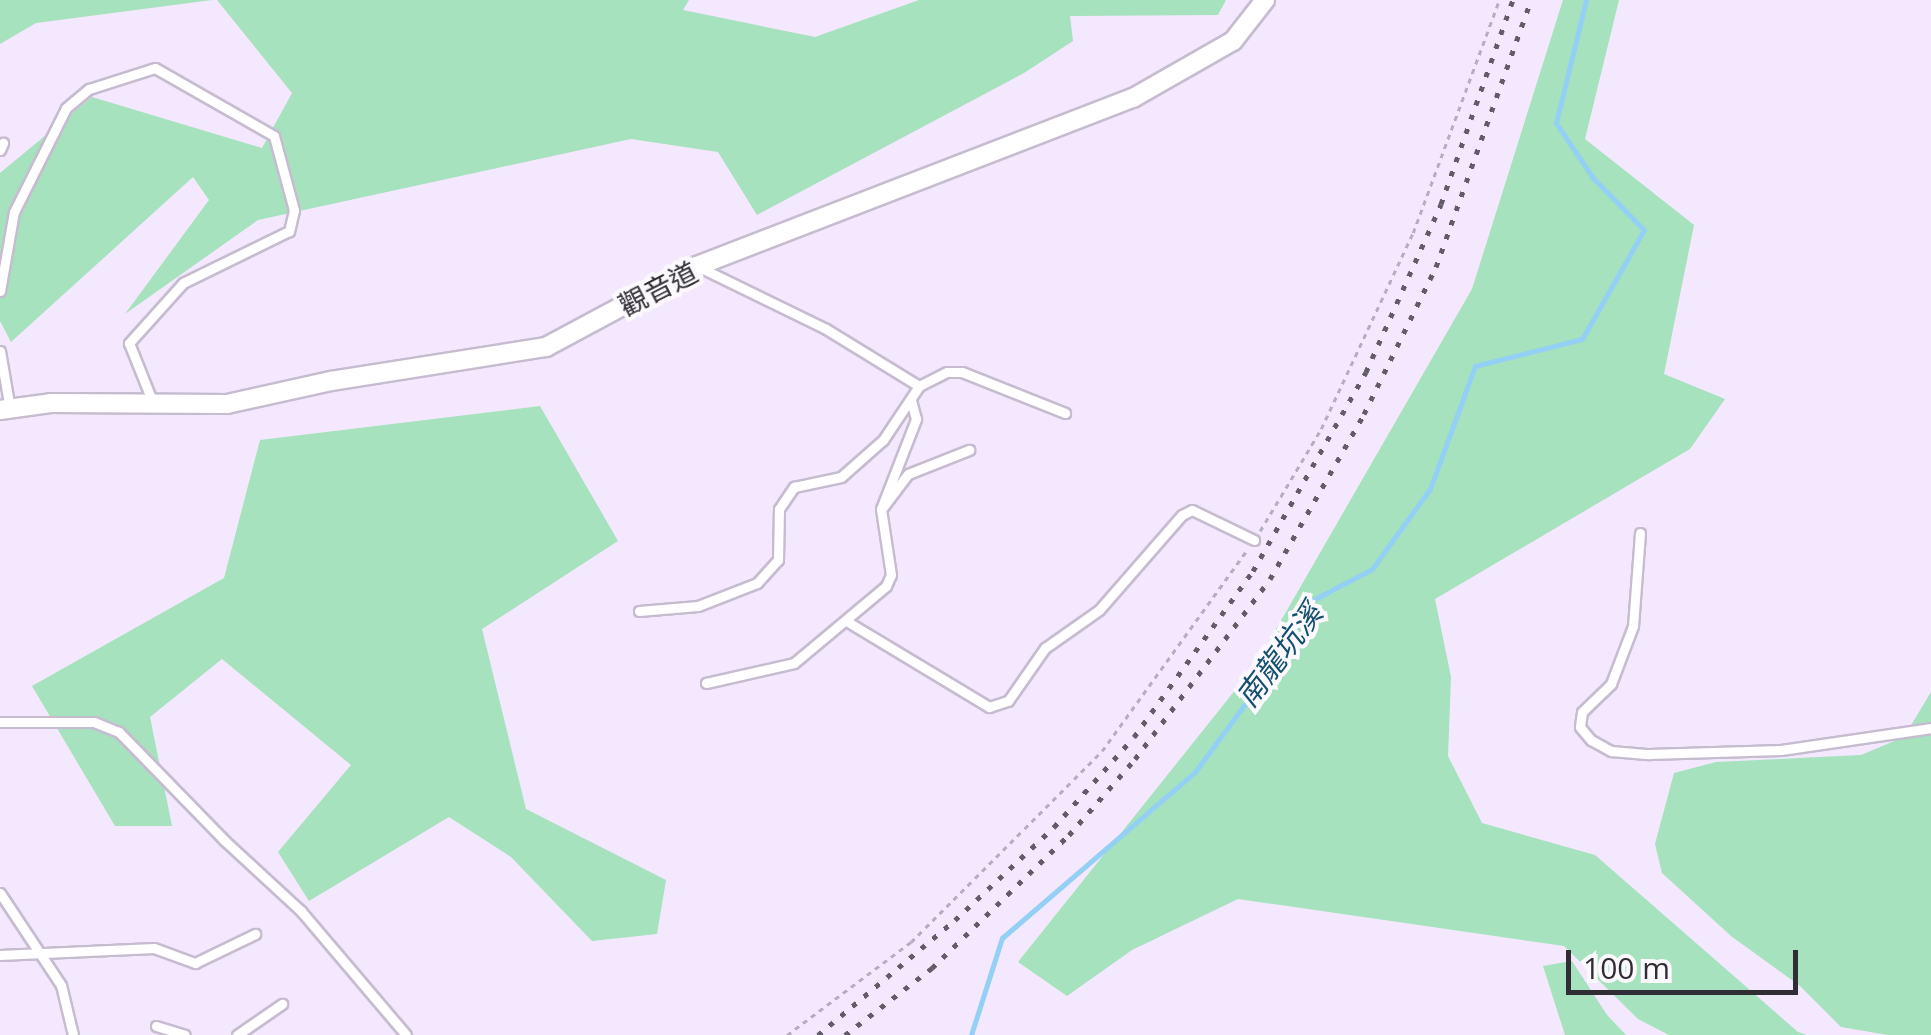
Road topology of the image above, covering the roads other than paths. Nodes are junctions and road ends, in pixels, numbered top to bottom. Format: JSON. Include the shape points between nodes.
{"nodes":[{"id":1,"x":1266,"y":0,"type":"edge"},
{"id":2,"x":697,"y":266,"type":"junction"},
{"id":3,"x":0,"y":291,"type":"edge"},
{"id":4,"x":0,"y":350,"type":"edge"},
{"id":5,"x":919,"y":386,"type":"junction"},
{"id":6,"x":912,"y":400,"type":"junction"},
{"id":7,"x":153,"y":404,"type":"junction"},
{"id":8,"x":5,"y":410,"type":"edge"},
{"id":9,"x":1065,"y":413,"type":"dead end"},
{"id":10,"x":969,"y":450,"type":"dead end"},
{"id":11,"x":881,"y":509,"type":"junction"},
{"id":12,"x":1640,"y":532,"type":"dead end"},
{"id":13,"x":1254,"y":540,"type":"road end"},
{"id":14,"x":639,"y":611,"type":"dead end"},
{"id":15,"x":848,"y":622,"type":"junction"},
{"id":16,"x":706,"y":683,"type":"dead end"},
{"id":17,"x":0,"y":722,"type":"edge"},
{"id":18,"x":1931,"y":728,"type":"edge"},
{"id":19,"x":0,"y":892,"type":"edge"},
{"id":20,"x":254,"y":934,"type":"dead end"},
{"id":21,"x":41,"y":953,"type":"junction"},
{"id":22,"x":0,"y":954,"type":"edge"},
{"id":23,"x":282,"y":1004,"type":"dead end"},
{"id":24,"x":156,"y":1026,"type":"dead end"},
{"id":25,"x":74,"y":1035,"type":"edge"},
{"id":26,"x":185,"y":1035,"type":"edge"},
{"id":27,"x":237,"y":1035,"type":"edge"},
{"id":28,"x":406,"y":1035,"type":"edge"}],
"edges":[{"from":1,"to":2,"type":"street","name":"觀音道","via":[[1233,40],[1134,98]]},
{"from":2,"to":5,"type":"lane","via":[[826,328]]},
{"from":2,"to":7,"type":"street","name":"觀音道","via":[[546,347],[227,404]]},
{"from":3,"to":7,"type":"lane","via":[[14,212],[66,108],[89,89],[154,68],[274,136],[294,210],[288,232],[183,282],[129,342]]},
{"from":4,"to":8,"type":"lane"},
{"from":5,"to":6,"type":"lane"},
{"from":5,"to":9,"type":"lane","via":[[962,372]]},
{"from":6,"to":11,"type":"lane","via":[[916,419]]},
{"from":6,"to":14,"type":"lane","via":[[883,440],[841,477],[794,487],[779,509],[778,560],[756,583],[698,606]]},
{"from":7,"to":8,"type":"street","name":"觀音道","via":[[52,403]]},
{"from":10,"to":11,"type":"lane","via":[[908,474]]},
{"from":11,"to":15,"type":"lane","via":[[891,575]]},
{"from":12,"to":18,"type":"lane","via":[[1633,626],[1611,684],[1582,712],[1580,727],[1590,740],[1611,751],[1650,754],[1744,751]]},
{"from":13,"to":15,"type":"lane","via":[[1192,510],[1182,514],[1099,610],[1045,648],[1008,700],[989,707]]},
{"from":15,"to":16,"type":"lane","via":[[794,663]]},
{"from":17,"to":28,"type":"lane","via":[[94,722],[118,732],[301,911]]},
{"from":19,"to":21,"type":"lane"},
{"from":20,"to":21,"type":"lane","via":[[196,963],[154,948]]},
{"from":21,"to":22,"type":"lane"},
{"from":21,"to":25,"type":"lane","via":[[61,984]]},
{"from":23,"to":27,"type":"lane"},
{"from":24,"to":26,"type":"lane"}]}
